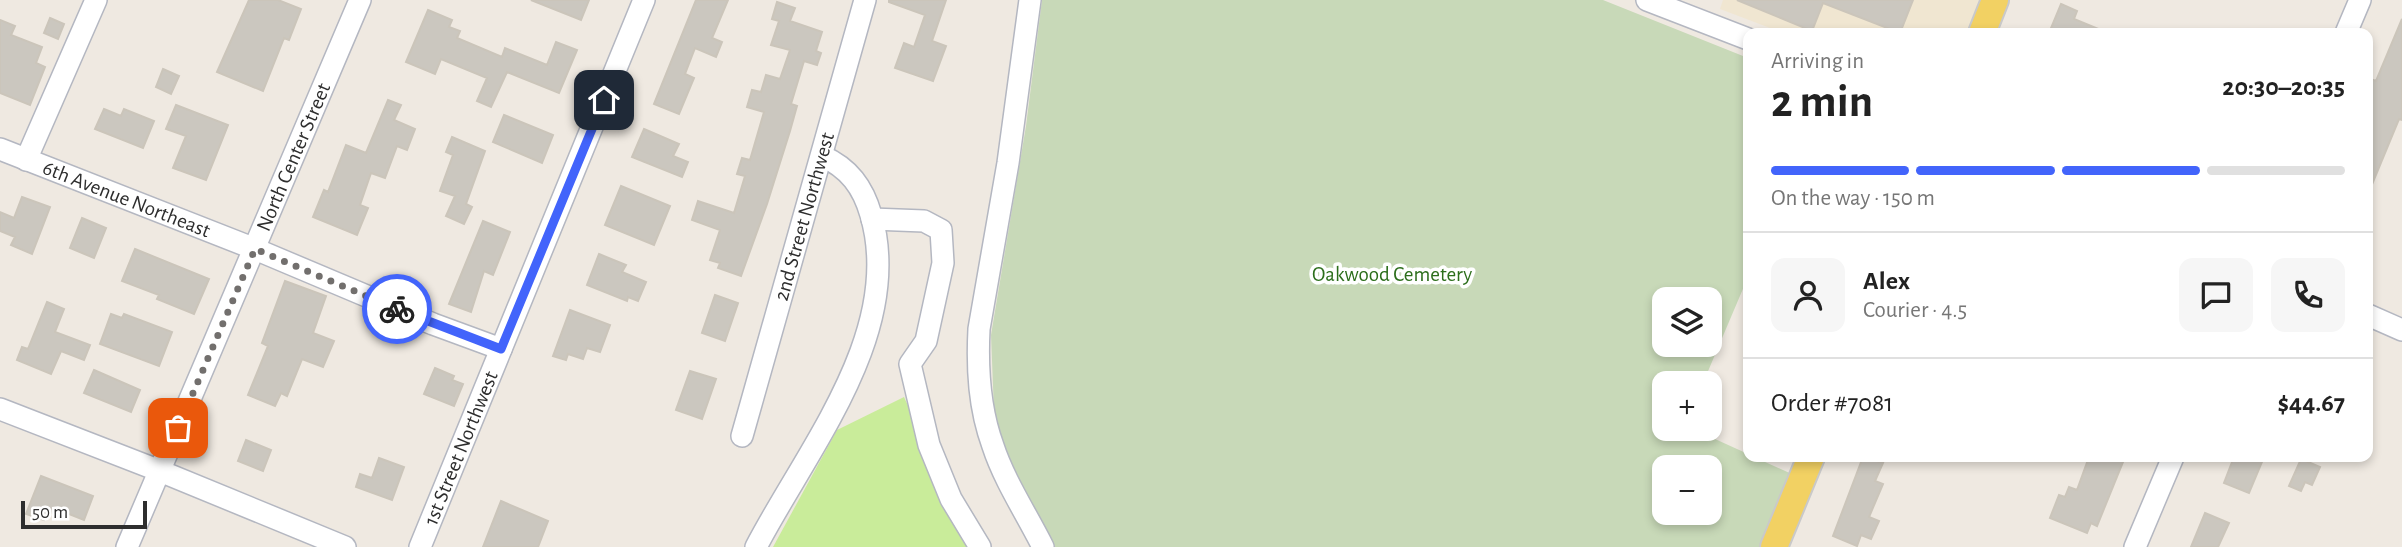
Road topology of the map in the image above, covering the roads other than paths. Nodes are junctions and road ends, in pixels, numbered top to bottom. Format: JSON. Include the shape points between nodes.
{"nodes":[{"id":1,"x":96,"y":0,"type":"edge"},
{"id":2,"x":360,"y":0,"type":"edge"},
{"id":3,"x":645,"y":0,"type":"edge"},
{"id":4,"x":865,"y":0,"type":"edge"},
{"id":5,"x":1030,"y":0,"type":"edge"},
{"id":6,"x":1647,"y":0,"type":"edge"},
{"id":7,"x":1995,"y":0,"type":"edge"},
{"id":8,"x":2360,"y":0,"type":"edge"},
{"id":9,"x":1984,"y":28,"type":"edge"},
{"id":10,"x":2348,"y":28,"type":"edge"},
{"id":11,"x":1743,"y":37,"type":"edge"},
{"id":12,"x":0,"y":149,"type":"edge"},
{"id":13,"x":822,"y":156,"type":"junction"},
{"id":14,"x":26,"y":160,"type":"junction"},
{"id":15,"x":872,"y":219,"type":"junction"},
{"id":16,"x":255,"y":249,"type":"junction"},
{"id":17,"x":2373,"y":317,"type":"edge"},
{"id":18,"x":2402,"y":330,"type":"edge"},
{"id":19,"x":501,"y":349,"type":"junction"},
{"id":20,"x":0,"y":409,"type":"edge"},
{"id":21,"x":742,"y":436,"type":"dead end"},
{"id":22,"x":1809,"y":462,"type":"edge"},
{"id":23,"x":2171,"y":462,"type":"edge"},
{"id":24,"x":159,"y":471,"type":"junction"},
{"id":25,"x":127,"y":547,"type":"edge"},
{"id":26,"x":345,"y":547,"type":"edge"},
{"id":27,"x":420,"y":547,"type":"edge"},
{"id":28,"x":756,"y":547,"type":"edge"},
{"id":29,"x":980,"y":547,"type":"edge"},
{"id":30,"x":1043,"y":547,"type":"edge"},
{"id":31,"x":1774,"y":547,"type":"edge"},
{"id":32,"x":2135,"y":547,"type":"edge"}],
"edges":[{"from":1,"to":14,"type":"street"},
{"from":2,"to":16,"type":"street","name":"North Center Street"},
{"from":3,"to":19,"type":"street","name":"1st Street Northwest"},
{"from":4,"to":13,"type":"street","name":"2nd Street Northwest"},
{"from":5,"to":30,"type":"street","via":[[977,354],[981,402],[994,449]]},
{"from":6,"to":11,"type":"street"},
{"from":7,"to":9,"type":"main road"},
{"from":8,"to":10,"type":"street"},
{"from":12,"to":14,"type":"street","name":"6th Avenue Northeast"},
{"from":13,"to":15,"type":"street","via":[[837,162],[864,193]]},
{"from":13,"to":21,"type":"street","name":"2nd Street Northwest"},
{"from":14,"to":16,"type":"street","name":"6th Avenue Northeast"},
{"from":15,"to":28,"type":"street","via":[[876,290],[861,353],[830,421]]},
{"from":15,"to":29,"type":"street","via":[[925,221],[941,230],[943,263],[926,341],[910,364],[929,445],[951,499]]},
{"from":16,"to":19,"type":"street","name":"6th Avenue Northeast"},
{"from":16,"to":24,"type":"street","name":"North Center Street"},
{"from":17,"to":18,"type":"street"},
{"from":19,"to":27,"type":"street","name":"1st Street Northwest"},
{"from":20,"to":24,"type":"street"},
{"from":22,"to":31,"type":"main road"},
{"from":23,"to":32,"type":"street"},
{"from":24,"to":25,"type":"street","name":"North Center Street"},
{"from":24,"to":26,"type":"street"}]}
